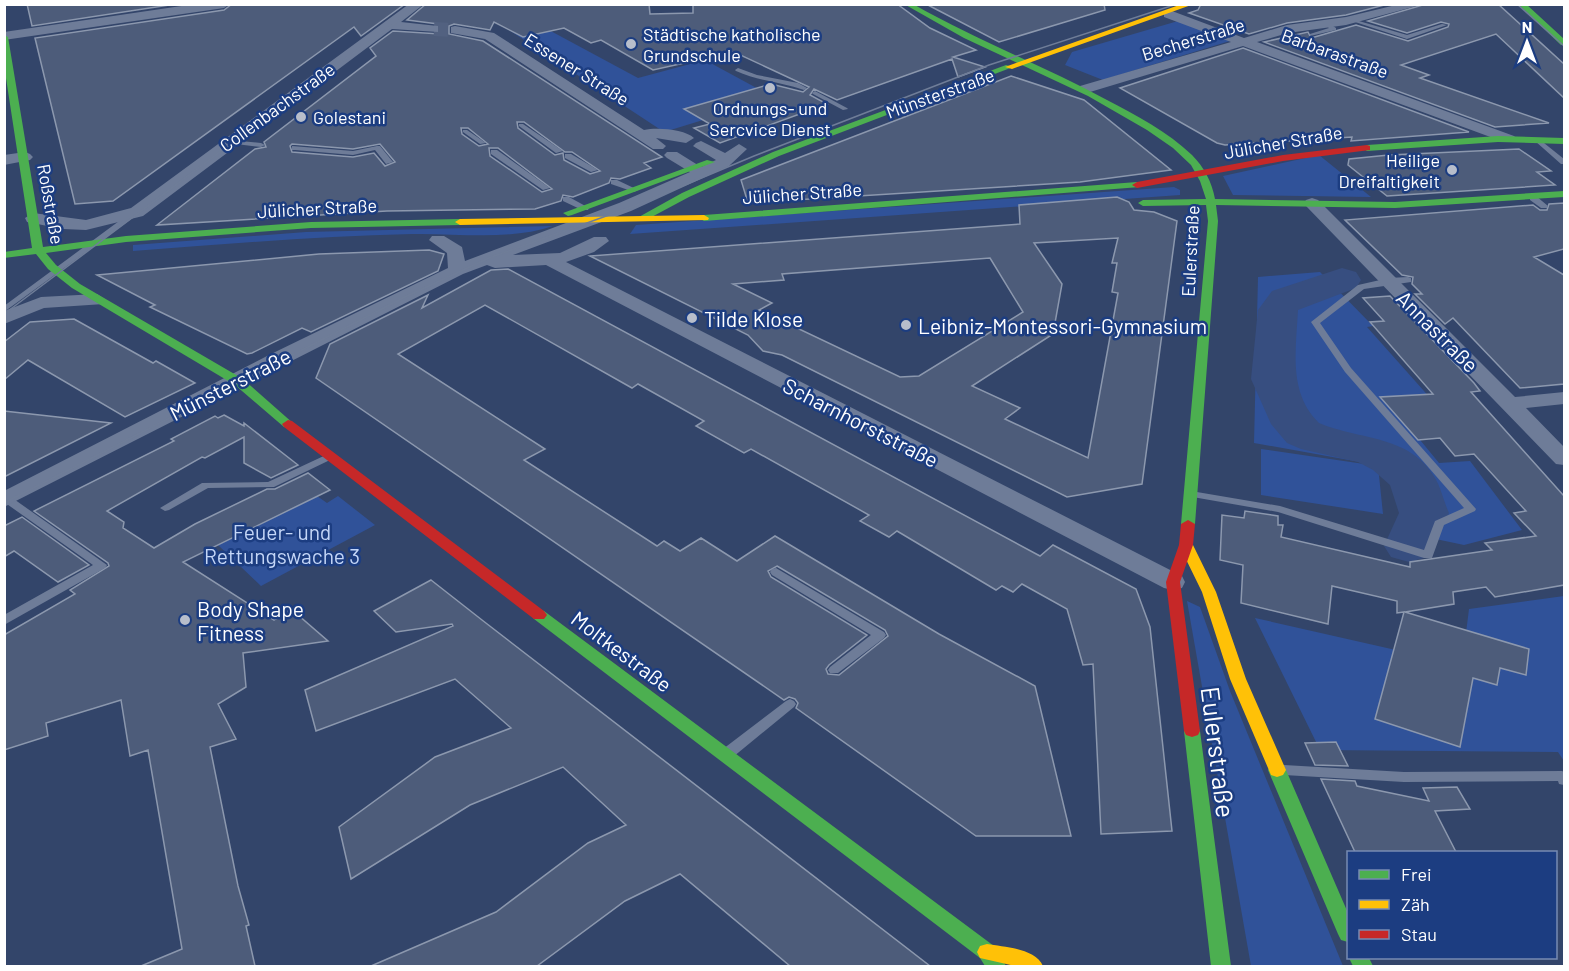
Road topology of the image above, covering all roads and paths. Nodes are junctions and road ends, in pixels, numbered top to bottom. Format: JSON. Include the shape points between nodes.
{"nodes":[{"id":1,"x":224,"y":4,"type":"edge"},
{"id":2,"x":418,"y":4,"type":"edge"},
{"id":3,"x":907,"y":4,"type":"edge"},
{"id":4,"x":1148,"y":4,"type":"edge"},
{"id":5,"x":1191,"y":4,"type":"edge"},
{"id":6,"x":1418,"y":4,"type":"edge"},
{"id":7,"x":1521,"y":4,"type":"edge"},
{"id":8,"x":1168,"y":14,"type":"junction"},
{"id":9,"x":402,"y":16,"type":"junction"},
{"id":10,"x":446,"y":20,"type":"tunnel mouth"},
{"id":11,"x":1350,"y":20,"type":"junction"},
{"id":12,"x":466,"y":22,"type":"tunnel mouth"},
{"id":13,"x":1327,"y":24,"type":"junction"},
{"id":14,"x":389,"y":26,"type":"junction"},
{"id":15,"x":1444,"y":26,"type":"dead end"},
{"id":16,"x":434,"y":28,"type":"tunnel mouth"},
{"id":17,"x":455,"y":30,"type":"tunnel mouth"},
{"id":18,"x":1312,"y":35,"type":"dead end"},
{"id":19,"x":489,"y":36,"type":"junction"},
{"id":20,"x":4,"y":37,"type":"edge"},
{"id":21,"x":1562,"y":38,"type":"edge"},
{"id":22,"x":1244,"y":41,"type":"junction"},
{"id":23,"x":1413,"y":44,"type":"dead end"},
{"id":24,"x":999,"y":53,"type":"junction"},
{"id":25,"x":978,"y":58,"type":"dead end"},
{"id":26,"x":1022,"y":62,"type":"junction"},
{"id":27,"x":738,"y":69,"type":"dead end"},
{"id":28,"x":9,"y":85,"type":"edge"},
{"id":29,"x":804,"y":88,"type":"dead end"},
{"id":30,"x":1085,"y":89,"type":"junction"},
{"id":31,"x":815,"y":93,"type":"dead end"},
{"id":32,"x":850,"y":107,"type":"joint"},
{"id":33,"x":824,"y":117,"type":"dead end"},
{"id":34,"x":521,"y":125,"type":"dead end"},
{"id":35,"x":465,"y":131,"type":"dead end"},
{"id":36,"x":644,"y":135,"type":"junction"},
{"id":37,"x":1487,"y":135,"type":"junction"},
{"id":38,"x":686,"y":138,"type":"dead end"},
{"id":39,"x":1509,"y":139,"type":"joint"},
{"id":40,"x":1537,"y":140,"type":"junction"},
{"id":41,"x":1564,"y":141,"type":"edge"},
{"id":42,"x":230,"y":142,"type":"junction"},
{"id":43,"x":482,"y":143,"type":"dead end"},
{"id":44,"x":261,"y":145,"type":"dead end"},
{"id":45,"x":658,"y":146,"type":"dead end"},
{"id":46,"x":701,"y":146,"type":"dead end"},
{"id":47,"x":295,"y":148,"type":"dead end"},
{"id":48,"x":745,"y":148,"type":"joint"},
{"id":49,"x":559,"y":151,"type":"dead end"},
{"id":50,"x":494,"y":152,"type":"dead end"},
{"id":51,"x":672,"y":155,"type":"dead end"},
{"id":52,"x":568,"y":156,"type":"dead end"},
{"id":53,"x":25,"y":157,"type":"junction"},
{"id":54,"x":721,"y":157,"type":"junction"},
{"id":55,"x":4,"y":160,"type":"edge"},
{"id":56,"x":389,"y":162,"type":"dead end"},
{"id":57,"x":1564,"y":162,"type":"edge"},
{"id":58,"x":694,"y":168,"type":"junction"},
{"id":59,"x":594,"y":170,"type":"dead end"},
{"id":60,"x":1202,"y":175,"type":"junction"},
{"id":61,"x":614,"y":182,"type":"dead end"},
{"id":62,"x":546,"y":188,"type":"dead end"},
{"id":63,"x":634,"y":190,"type":"junction"},
{"id":64,"x":691,"y":190,"type":"junction"},
{"id":65,"x":1564,"y":194,"type":"edge"},
{"id":66,"x":566,"y":199,"type":"dead end"},
{"id":67,"x":1211,"y":201,"type":"junction"},
{"id":68,"x":1311,"y":203,"type":"junction"},
{"id":69,"x":1129,"y":204,"type":"dead end"},
{"id":70,"x":625,"y":207,"type":"junction"},
{"id":71,"x":137,"y":212,"type":"junction"},
{"id":72,"x":585,"y":214,"type":"junction"},
{"id":73,"x":33,"y":218,"type":"junction"},
{"id":74,"x":544,"y":221,"type":"joint"},
{"id":75,"x":636,"y":221,"type":"junction"},
{"id":76,"x":165,"y":236,"type":"junction"},
{"id":77,"x":420,"y":240,"type":"dead end"},
{"id":78,"x":438,"y":240,"type":"junction"},
{"id":79,"x":470,"y":240,"type":"dead end"},
{"id":80,"x":495,"y":240,"type":"dead end"},
{"id":81,"x":619,"y":240,"type":"dead end"},
{"id":82,"x":529,"y":241,"type":"junction"},
{"id":83,"x":600,"y":241,"type":"junction"},
{"id":84,"x":96,"y":242,"type":"junction"},
{"id":85,"x":38,"y":250,"type":"junction"},
{"id":86,"x":4,"y":255,"type":"edge"},
{"id":87,"x":549,"y":260,"type":"junction"},
{"id":88,"x":97,"y":261,"type":"dead end"},
{"id":89,"x":58,"y":268,"type":"junction"},
{"id":90,"x":462,"y":268,"type":"junction"},
{"id":91,"x":33,"y":270,"type":"dead end"},
{"id":92,"x":1396,"y":281,"type":"junction"},
{"id":93,"x":97,"y":300,"type":"junction"},
{"id":94,"x":4,"y":310,"type":"edge"},
{"id":95,"x":4,"y":318,"type":"edge"},
{"id":96,"x":236,"y":380,"type":"junction"},
{"id":97,"x":1564,"y":398,"type":"edge"},
{"id":98,"x":1510,"y":404,"type":"junction"},
{"id":99,"x":329,"y":457,"type":"junction"},
{"id":100,"x":1564,"y":459,"type":"edge"},
{"id":101,"x":1188,"y":494,"type":"junction"},
{"id":102,"x":6,"y":499,"type":"edge"},
{"id":103,"x":165,"y":508,"type":"dead end"},
{"id":104,"x":1186,"y":545,"type":"junction"},
{"id":105,"x":776,"y":572,"type":"dead end"},
{"id":106,"x":1173,"y":582,"type":"junction"},
{"id":107,"x":4,"y":621,"type":"edge"},
{"id":108,"x":834,"y":670,"type":"dead end"},
{"id":109,"x":790,"y":704,"type":"dead end"},
{"id":110,"x":726,"y":755,"type":"junction"},
{"id":111,"x":1277,"y":770,"type":"junction"},
{"id":112,"x":1564,"y":780,"type":"edge"},
{"id":113,"x":1347,"y":932,"type":"edge"},
{"id":114,"x":987,"y":952,"type":"junction"},
{"id":115,"x":996,"y":966,"type":"edge"},
{"id":116,"x":1033,"y":966,"type":"edge"},
{"id":117,"x":1221,"y":966,"type":"edge"}],
"edges":[{"from":1,"to":20,"type":"street"},
{"from":2,"to":9,"type":"street","name":"Collenbachstraße"},
{"from":3,"to":24,"type":"main road","name":"Eulerstraße"},
{"from":4,"to":24,"type":"main road","name":"Münsterstraße"},
{"from":5,"to":8,"type":"main road","name":"Münsterstraße"},
{"from":6,"to":11,"type":"street","name":"Becherstraße"},
{"from":7,"to":21,"type":"main road"},
{"from":8,"to":22,"type":"street","name":"Barbarastraße"},
{"from":8,"to":26,"type":"main road","name":"Münsterstraße"},
{"from":9,"to":10,"type":"street"},
{"from":9,"to":14,"type":"street","name":"Collenbachstraße"},
{"from":11,"to":13,"type":"street","name":"Becherstraße"},
{"from":11,"to":15,"type":"lane","via":[[1407,37]]},
{"from":11,"to":23,"type":"lane"},
{"from":12,"to":19,"type":"street","name":"Essener Straße","via":[[495,24],[498,32]]},
{"from":13,"to":18,"type":"lane","via":[[1334,29]]},
{"from":13,"to":22,"type":"street","name":"Becherstraße","via":[[1287,29]]},
{"from":14,"to":16,"type":"street"},
{"from":14,"to":42,"type":"street","name":"Collenbachstraße"},
{"from":17,"to":19,"type":"street","name":"Essener Straße"},
{"from":19,"to":36,"type":"street","name":"Essener Straße"},
{"from":20,"to":28,"type":"main road","name":"Roßstraße"},
{"from":22,"to":30,"type":"street","name":"Becherstraße"},
{"from":22,"to":37,"type":"street","name":"Barbarastraße"},
{"from":24,"to":25,"type":"main road","name":"Münsterstraße"},
{"from":24,"to":26,"type":"main road","name":"Eulerstraße"},
{"from":26,"to":30,"type":"main road","name":"Eulerstraße"},
{"from":26,"to":64,"type":"main road","name":"Münsterstraße"},
{"from":27,"to":29,"type":"lane","via":[[755,78],[789,80]]},
{"from":28,"to":53,"type":"main road","name":"Roßstraße"},
{"from":30,"to":60,"type":"main road","name":"Eulerstraße","via":[[1122,108],[1180,150]]},
{"from":31,"to":32,"type":"lane"},
{"from":32,"to":33,"type":"main road"},
{"from":34,"to":49,"type":"lane"},
{"from":35,"to":43,"type":"lane"},
{"from":36,"to":38,"type":"street"},
{"from":36,"to":45,"type":"street","name":"Essener Straße"},
{"from":37,"to":39,"type":"street","name":"Barbarastraße"},
{"from":37,"to":60,"type":"main road","name":"Jülicher Straße","via":[[1333,151]]},
{"from":39,"to":40,"type":"main road"},
{"from":40,"to":41,"type":"main road"},
{"from":40,"to":57,"type":"lane"},
{"from":42,"to":44,"type":"lane"},
{"from":42,"to":71,"type":"street","name":"Collenbachstraße"},
{"from":46,"to":54,"type":"street"},
{"from":47,"to":56,"type":"lane","via":[[353,153],[377,148]]},
{"from":48,"to":54,"type":"main road","name":"Münsterstraße"},
{"from":48,"to":70,"type":"street","name":"Münsterstraße","via":[[723,163]]},
{"from":50,"to":62,"type":"lane"},
{"from":51,"to":58,"type":"street"},
{"from":52,"to":59,"type":"lane"},
{"from":53,"to":55,"type":"street"},
{"from":53,"to":73,"type":"main road","name":"Roßstraße"},
{"from":54,"to":58,"type":"main road","name":"Münsterstraße"},
{"from":58,"to":63,"type":"main road","name":"Münsterstraße"},
{"from":60,"to":67,"type":"main road","name":"Eulerstraße"},
{"from":60,"to":75,"type":"main road","name":"Jülicher Straße","via":[[1081,191]]},
{"from":61,"to":63,"type":"lane"},
{"from":63,"to":72,"type":"main road","name":"Münsterstraße"},
{"from":64,"to":70,"type":"street","name":"Münsterstraße"},
{"from":64,"to":75,"type":"main road","name":"Münsterstraße"},
{"from":65,"to":68,"type":"main road","via":[[1539,202]]},
{"from":66,"to":72,"type":"lane"},
{"from":67,"to":68,"type":"main road"},
{"from":67,"to":69,"type":"main road"},
{"from":67,"to":101,"type":"main road","name":"Eulerstraße","via":[[1213,221]]},
{"from":68,"to":92,"type":"street","name":"Annastraße"},
{"from":70,"to":72,"type":"street","name":"Münsterstraße"},
{"from":71,"to":73,"type":"street","name":"Collenbachstraße","via":[[88,226]]},
{"from":71,"to":76,"type":"street","via":[[141,226]]},
{"from":71,"to":84,"type":"lane"},
{"from":72,"to":74,"type":"main road","name":"Münsterstraße"},
{"from":72,"to":75,"type":"main road","name":"Jülicher Straße"},
{"from":72,"to":82,"type":"street","name":"Münsterstraße"},
{"from":73,"to":85,"type":"main road","name":"Roßstraße"},
{"from":74,"to":76,"type":"main road","name":"Jülicher Straße","via":[[343,224]]},
{"from":75,"to":82,"type":"main road","name":"Münsterstraße"},
{"from":76,"to":84,"type":"main road","name":"Jülicher Straße"},
{"from":77,"to":78,"type":"main road"},
{"from":78,"to":79,"type":"main road"},
{"from":78,"to":90,"type":"street","via":[[456,251]]},
{"from":80,"to":82,"type":"main road"},
{"from":81,"to":83,"type":"main road"},
{"from":82,"to":83,"type":"main road"},
{"from":82,"to":90,"type":"street","name":"Münsterstraße"},
{"from":83,"to":87,"type":"street","name":"Münsterstraße","via":[[577,253]]},
{"from":84,"to":85,"type":"main road","name":"Jülicher Straße"},
{"from":84,"to":89,"type":"lane"},
{"from":85,"to":86,"type":"main road","name":"Jülicher Straße"},
{"from":85,"to":89,"type":"main road","name":"Roßstraße"},
{"from":87,"to":90,"type":"street","name":"Münsterstraße","via":[[512,260]]},
{"from":87,"to":106,"type":"street","name":"Scharnhorststraße"},
{"from":88,"to":89,"type":"main road"},
{"from":89,"to":91,"type":"main road"},
{"from":89,"to":93,"type":"main road","name":"Roßstraße"},
{"from":89,"to":94,"type":"lane"},
{"from":90,"to":96,"type":"street","name":"Münsterstraße"},
{"from":92,"to":98,"type":"street","name":"Annastraße"},
{"from":92,"to":101,"type":"lane","via":[[1361,287],[1315,322],[1348,370],[1471,509],[1439,523],[1428,555],[1280,509]]},
{"from":93,"to":95,"type":"street","via":[[41,303]]},
{"from":93,"to":96,"type":"main road","name":"Roßstraße"},
{"from":96,"to":99,"type":"main road","name":"Moltkestraße"},
{"from":96,"to":102,"type":"street","name":"Münsterstraße"},
{"from":97,"to":98,"type":"street"},
{"from":98,"to":100,"type":"street","name":"Annastraße"},
{"from":99,"to":103,"type":"lane","via":[[270,485],[206,484]]},
{"from":99,"to":110,"type":"main road","name":"Moltkestraße"},
{"from":101,"to":104,"type":"main road","name":"Eulerstraße"},
{"from":102,"to":107,"type":"lane","via":[[101,566]]},
{"from":104,"to":106,"type":"main road","name":"Eulerstraße"},
{"from":104,"to":111,"type":"main road","name":"Eulerstraße","via":[[1209,592],[1238,679]]},
{"from":105,"to":108,"type":"lane","via":[[880,635]]},
{"from":106,"to":117,"type":"main road","name":"Eulerstraße"},
{"from":109,"to":110,"type":"lane"},
{"from":110,"to":114,"type":"main road","name":"Moltkestraße"},
{"from":111,"to":112,"type":"lane","via":[[1404,777],[1562,776]]},
{"from":111,"to":113,"type":"main road","name":"Eulerstraße"},
{"from":114,"to":115,"type":"main road","name":"Moltkestraße"},
{"from":114,"to":116,"type":"main road","name":"Moltkestraße"}]}
